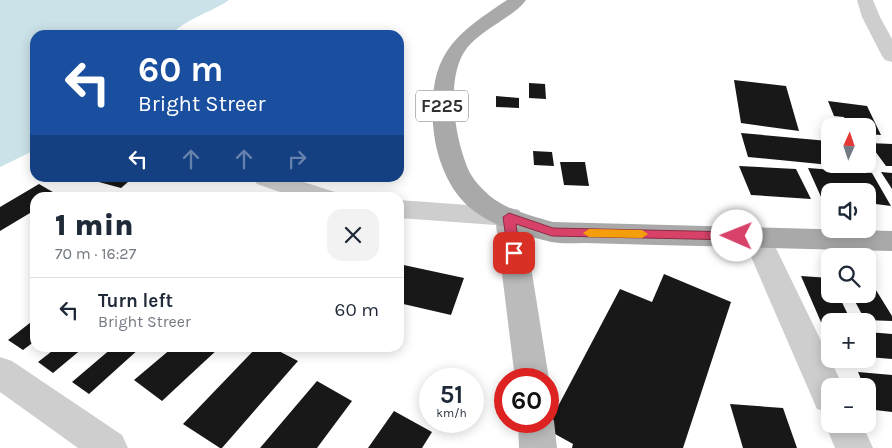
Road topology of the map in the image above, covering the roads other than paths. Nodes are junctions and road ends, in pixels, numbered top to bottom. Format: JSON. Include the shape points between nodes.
{"nodes":[{"id":1,"x":518,"y":0,"type":"edge"},
{"id":2,"x":865,"y":0,"type":"edge"},
{"id":3,"x":892,"y":56,"type":"edge"},
{"id":4,"x":278,"y":182,"type":"edge"},
{"id":5,"x":308,"y":192,"type":"edge"},
{"id":6,"x":404,"y":209,"type":"edge"},
{"id":7,"x":509,"y":217,"type":"junction"},
{"id":8,"x":756,"y":236,"type":"junction"},
{"id":9,"x":892,"y":241,"type":"edge"},
{"id":10,"x":531,"y":368,"type":"edge"},
{"id":11,"x":0,"y":372,"type":"edge"},
{"id":12,"x":821,"y":378,"type":"edge"},
{"id":13,"x":537,"y":433,"type":"edge"},
{"id":14,"x":846,"y":433,"type":"edge"},
{"id":15,"x":109,"y":448,"type":"edge"},
{"id":16,"x":538,"y":448,"type":"edge"},
{"id":17,"x":854,"y":448,"type":"edge"}],
"edges":[{"from":1,"to":7,"type":"main road","number":"F225","via":[[478,28],[456,49],[445,76],[442,108],[460,179],[481,203]]},
{"from":2,"to":3,"type":"street"},
{"from":4,"to":5,"type":"street"},
{"from":6,"to":7,"type":"street"},
{"from":7,"to":8,"type":"main road","number":"F225","via":[[552,232]]},
{"from":7,"to":10,"type":"main road"},
{"from":8,"to":9,"type":"main road","number":"F225"},
{"from":8,"to":12,"type":"street"},
{"from":11,"to":15,"type":"street"},
{"from":13,"to":16,"type":"main road"},
{"from":14,"to":17,"type":"street"}]}
